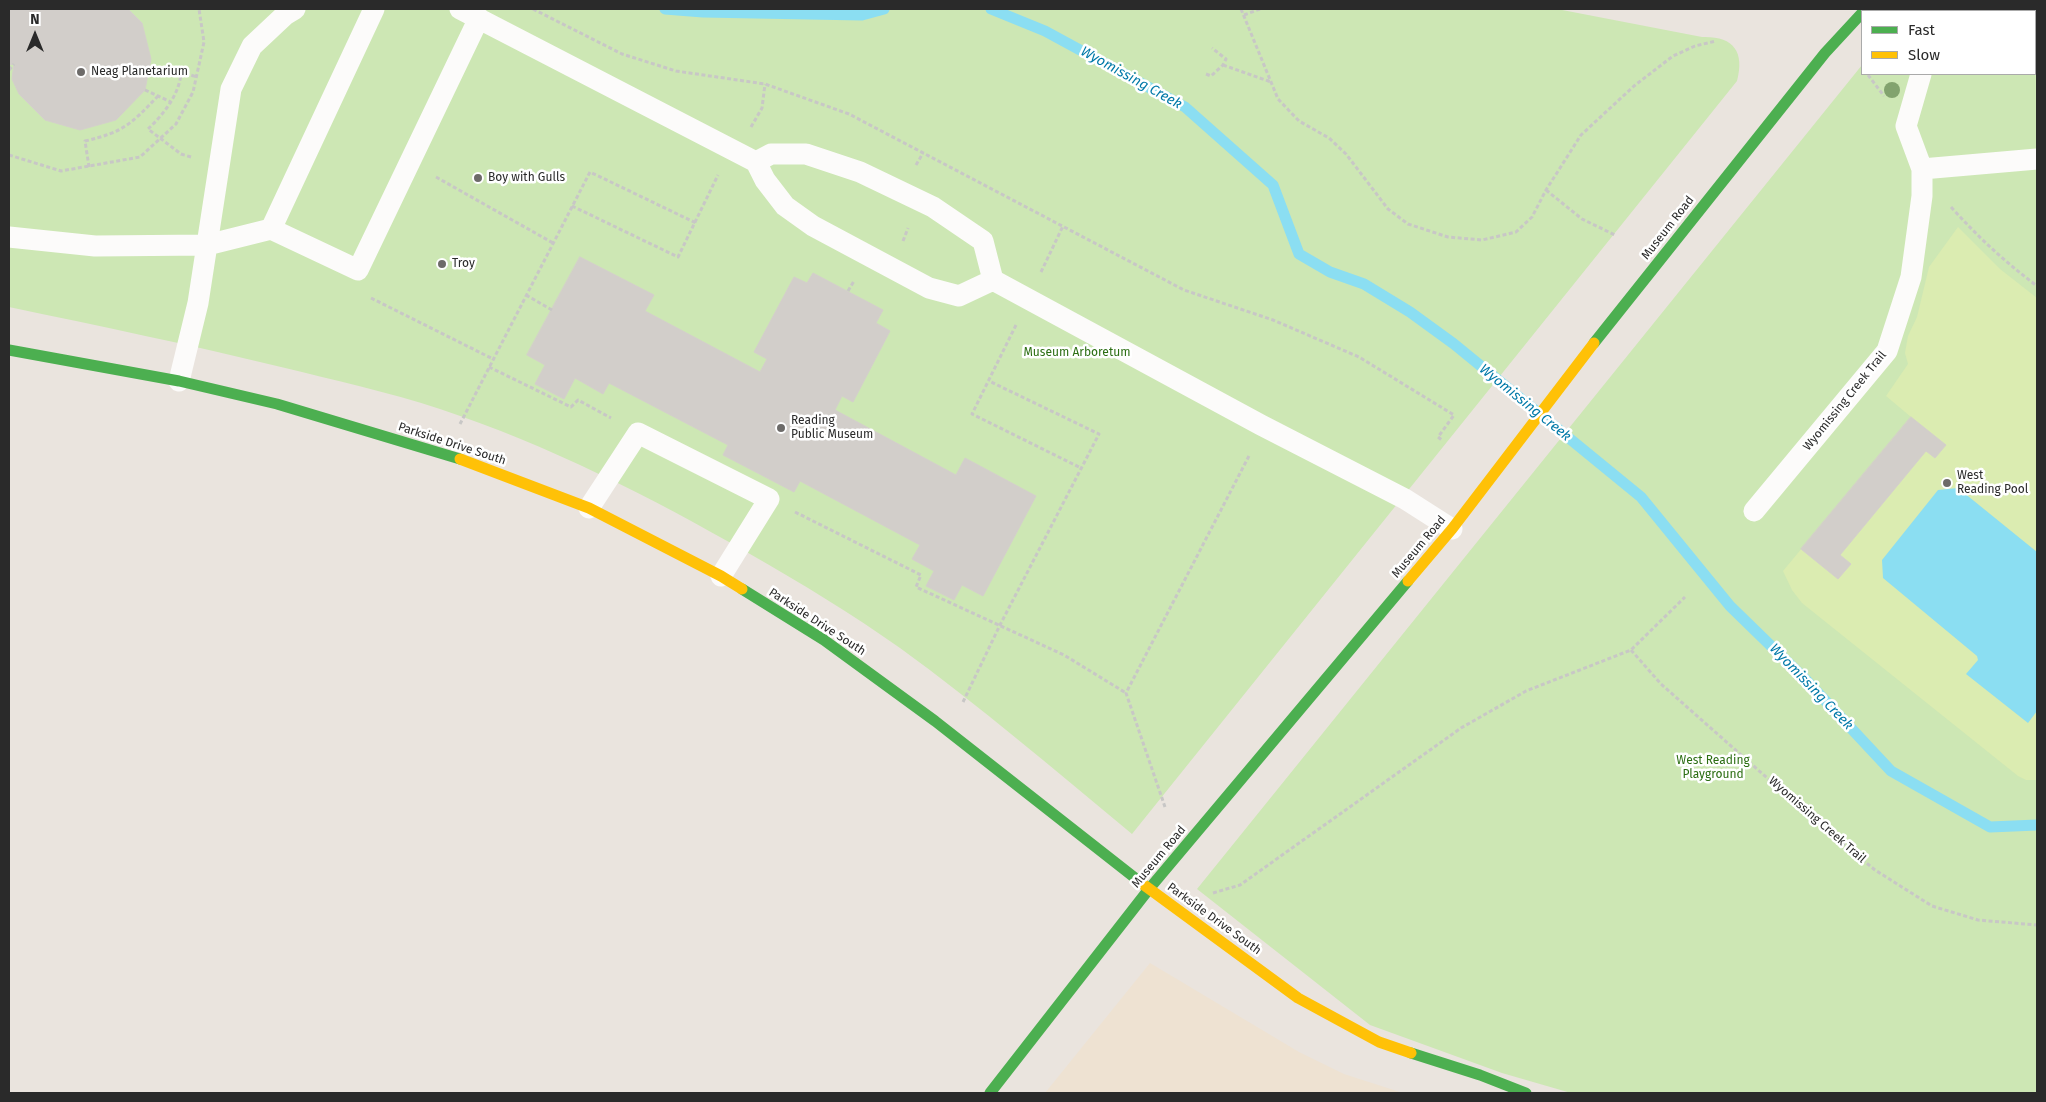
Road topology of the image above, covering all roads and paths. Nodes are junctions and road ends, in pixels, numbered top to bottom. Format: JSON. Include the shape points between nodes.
{"nodes":[{"id":1,"x":199,"y":9,"type":"edge"},
{"id":2,"x":295,"y":9,"type":"edge"},
{"id":3,"x":374,"y":9,"type":"edge"},
{"id":4,"x":532,"y":9,"type":"edge"},
{"id":5,"x":1241,"y":9,"type":"edge"},
{"id":6,"x":1260,"y":9,"type":"edge"},
{"id":7,"x":469,"y":13,"type":"edge"},
{"id":8,"x":1861,"y":14,"type":"edge"},
{"id":9,"x":1244,"y":15,"type":"junction"},
{"id":10,"x":1716,"y":41,"type":"dead end"},
{"id":11,"x":1212,"y":48,"type":"dead end"},
{"id":12,"x":14,"y":64,"type":"dead end"},
{"id":13,"x":1223,"y":65,"type":"junction"},
{"id":14,"x":9,"y":70,"type":"edge"},
{"id":15,"x":1206,"y":74,"type":"dead end"},
{"id":16,"x":1921,"y":75,"type":"edge"},
{"id":17,"x":181,"y":76,"type":"dead end"},
{"id":18,"x":1271,"y":82,"type":"junction"},
{"id":19,"x":765,"y":84,"type":"junction"},
{"id":20,"x":145,"y":90,"type":"dead end"},
{"id":21,"x":158,"y":96,"type":"junction"},
{"id":22,"x":171,"y":102,"type":"junction"},
{"id":23,"x":160,"y":140,"type":"junction"},
{"id":24,"x":732,"y":150,"type":"junction"},
{"id":25,"x":923,"y":153,"type":"junction"},
{"id":26,"x":9,"y":155,"type":"edge"},
{"id":27,"x":2037,"y":160,"type":"edge"},
{"id":28,"x":409,"y":162,"type":"junction"},
{"id":29,"x":756,"y":162,"type":"junction"},
{"id":30,"x":89,"y":167,"type":"junction"},
{"id":31,"x":218,"y":167,"type":"junction"},
{"id":32,"x":913,"y":169,"type":"dead end"},
{"id":33,"x":1922,"y":169,"type":"junction"},
{"id":34,"x":1546,"y":190,"type":"junction"},
{"id":35,"x":572,"y":206,"type":"junction"},
{"id":36,"x":703,"y":208,"type":"dead end"},
{"id":37,"x":696,"y":223,"type":"junction"},
{"id":38,"x":271,"y":229,"type":"junction"},
{"id":39,"x":1615,"y":235,"type":"dead end"},
{"id":40,"x":9,"y":237,"type":"edge"},
{"id":41,"x":554,"y":243,"type":"junction"},
{"id":42,"x":207,"y":245,"type":"junction"},
{"id":43,"x":358,"y":270,"type":"junction"},
{"id":44,"x":993,"y":280,"type":"junction"},
{"id":45,"x":2037,"y":286,"type":"edge"},
{"id":46,"x":526,"y":295,"type":"junction"},
{"id":47,"x":552,"y":310,"type":"dead end"},
{"id":48,"x":9,"y":350,"type":"edge"},
{"id":49,"x":493,"y":359,"type":"junction"},
{"id":50,"x":996,"y":366,"type":"dead end"},
{"id":51,"x":489,"y":367,"type":"junction"},
{"id":52,"x":179,"y":381,"type":"junction"},
{"id":53,"x":988,"y":381,"type":"junction"},
{"id":54,"x":458,"y":427,"type":"dead end"},
{"id":55,"x":638,"y":432,"type":"junction"},
{"id":56,"x":1443,"y":441,"type":"dead end"},
{"id":57,"x":1255,"y":446,"type":"dead end"},
{"id":58,"x":1081,"y":468,"type":"junction"},
{"id":59,"x":769,"y":499,"type":"junction"},
{"id":60,"x":589,"y":508,"type":"junction"},
{"id":61,"x":1754,"y":512,"type":"dead end"},
{"id":62,"x":1452,"y":529,"type":"junction"},
{"id":63,"x":721,"y":576,"type":"junction"},
{"id":64,"x":1686,"y":597,"type":"dead end"},
{"id":65,"x":1000,"y":625,"type":"junction"},
{"id":66,"x":1631,"y":650,"type":"junction"},
{"id":67,"x":1126,"y":693,"type":"junction"},
{"id":68,"x":962,"y":704,"type":"dead end"},
{"id":69,"x":1164,"y":807,"type":"dead end"},
{"id":70,"x":1149,"y":889,"type":"junction"},
{"id":71,"x":1213,"y":893,"type":"dead end"},
{"id":72,"x":2037,"y":925,"type":"edge"},
{"id":73,"x":990,"y":1093,"type":"edge"},
{"id":74,"x":1526,"y":1093,"type":"edge"}],
"edges":[{"from":1,"to":23,"type":"path","via":[[204,42],[197,77],[179,118]]},
{"from":2,"to":31,"type":"lane","via":[[252,46],[231,89]]},
{"from":3,"to":38,"type":"lane"},
{"from":4,"to":19,"type":"path","via":[[622,54],[676,71]]},
{"from":5,"to":9,"type":"path"},
{"from":6,"to":9,"type":"path"},
{"from":7,"to":24,"type":"lane"},
{"from":7,"to":28,"type":"lane"},
{"from":8,"to":62,"type":"street","name":"Museum Road","via":[[1825,53],[1581,360]]},
{"from":9,"to":18,"type":"path"},
{"from":10,"to":34,"type":"path","via":[[1673,56],[1634,86],[1581,135]]},
{"from":11,"to":13,"type":"path","via":[[1226,59]]},
{"from":12,"to":14,"type":"path"},
{"from":13,"to":15,"type":"path","via":[[1211,76]]},
{"from":13,"to":18,"type":"path"},
{"from":16,"to":33,"type":"lane","name":"Wyomissing Creek Trail","via":[[1906,126]]},
{"from":17,"to":22,"type":"path"},
{"from":18,"to":34,"type":"path","via":[[1278,99],[1298,121],[1329,138],[1346,154],[1388,209],[1408,224],[1448,237],[1482,240],[1516,232],[1532,217]]},
{"from":19,"to":24,"type":"path","via":[[762,108]]},
{"from":19,"to":25,"type":"path","via":[[849,114]]},
{"from":20,"to":21,"type":"path"},
{"from":21,"to":22,"type":"path"},
{"from":21,"to":30,"type":"path","via":[[133,122],[109,135],[85,141]]},
{"from":22,"to":23,"type":"path","via":[[148,129]]},
{"from":23,"to":30,"type":"path","via":[[140,157]]},
{"from":23,"to":31,"type":"path","via":[[181,154]]},
{"from":24,"to":29,"type":"lane"},
{"from":25,"to":32,"type":"path"},
{"from":25,"to":56,"type":"path","via":[[1184,290],[1273,320],[1359,357],[1454,415],[1438,437]]},
{"from":26,"to":30,"type":"path","via":[[61,171]]},
{"from":27,"to":33,"type":"lane"},
{"from":28,"to":41,"type":"path"},
{"from":28,"to":43,"type":"lane"},
{"from":29,"to":44,"type":"lane","via":[[785,206],[814,226],[929,288],[959,296]]},
{"from":29,"to":44,"type":"lane","via":[[772,154],[806,154],[860,172],[933,207],[983,241]]},
{"from":31,"to":42,"type":"lane"},
{"from":33,"to":45,"type":"path","via":[[1977,236],[2004,262]]},
{"from":33,"to":61,"type":"lane","name":"Wyomissing Creek Trail","via":[[1922,196],[1910,277],[1887,351]]},
{"from":34,"to":39,"type":"path","via":[[1582,219]]},
{"from":35,"to":37,"type":"path","via":[[590,172]]},
{"from":35,"to":37,"type":"path","via":[[678,258]]},
{"from":35,"to":41,"type":"path"},
{"from":36,"to":37,"type":"path"},
{"from":38,"to":42,"type":"lane"},
{"from":38,"to":43,"type":"lane"},
{"from":40,"to":42,"type":"lane","via":[[95,246]]},
{"from":41,"to":46,"type":"path"},
{"from":42,"to":52,"type":"lane","via":[[198,303]]},
{"from":43,"to":49,"type":"path","via":[[367,296]]},
{"from":44,"to":62,"type":"lane","via":[[1405,498]]},
{"from":46,"to":47,"type":"path"},
{"from":46,"to":49,"type":"path"},
{"from":48,"to":52,"type":"street","name":"Parkside Drive South"},
{"from":49,"to":51,"type":"path"},
{"from":50,"to":53,"type":"path"},
{"from":51,"to":54,"type":"path"},
{"from":51,"to":55,"type":"path","via":[[571,407],[578,400]]},
{"from":52,"to":60,"type":"street","name":"Parkside Drive South","via":[[278,404],[472,463]]},
{"from":53,"to":58,"type":"path","via":[[972,414]]},
{"from":53,"to":58,"type":"path","via":[[1099,434]]},
{"from":55,"to":59,"type":"lane"},
{"from":55,"to":60,"type":"lane"},
{"from":57,"to":67,"type":"path"},
{"from":58,"to":65,"type":"path"},
{"from":59,"to":63,"type":"lane"},
{"from":59,"to":65,"type":"path","via":[[921,575],[916,587]]},
{"from":60,"to":63,"type":"street","name":"Parkside Drive South"},
{"from":62,"to":70,"type":"street","name":"Museum Road"},
{"from":63,"to":70,"type":"street","name":"Parkside Drive South","via":[[824,640]]},
{"from":64,"to":66,"type":"path"},
{"from":65,"to":67,"type":"path","via":[[1064,655]]},
{"from":65,"to":68,"type":"path"},
{"from":66,"to":71,"type":"path","via":[[1526,692],[1461,728],[1240,885]]},
{"from":66,"to":72,"type":"path","name":"Wyomissing Creek Trail","via":[[1661,684],[1875,870],[1932,906],[1978,920]]},
{"from":67,"to":69,"type":"path"},
{"from":70,"to":73,"type":"street","name":"Museum Road"},
{"from":70,"to":74,"type":"street","name":"Parkside Drive South","via":[[1298,998],[1379,1042]]}]}
